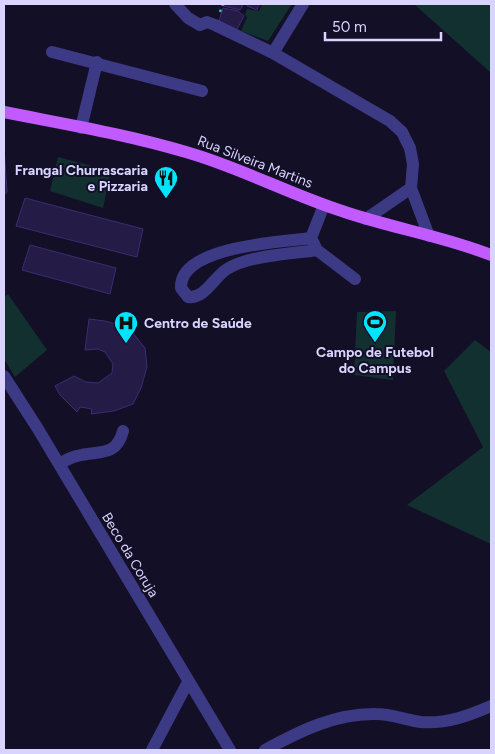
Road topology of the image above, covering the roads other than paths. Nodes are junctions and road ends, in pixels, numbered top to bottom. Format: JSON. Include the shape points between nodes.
{"nodes":[{"id":1,"x":175,"y":4,"type":"edge"},
{"id":2,"x":303,"y":4,"type":"edge"},
{"id":3,"x":52,"y":52,"type":"dead end"},
{"id":4,"x":273,"y":53,"type":"junction"},
{"id":5,"x":97,"y":62,"type":"junction"},
{"id":6,"x":202,"y":91,"type":"dead end"},
{"id":7,"x":4,"y":112,"type":"edge"},
{"id":8,"x":81,"y":128,"type":"junction"},
{"id":9,"x":411,"y":188,"type":"junction"},
{"id":10,"x":324,"y":206,"type":"junction"},
{"id":11,"x":366,"y":219,"type":"junction"},
{"id":12,"x":428,"y":236,"type":"junction"},
{"id":13,"x":311,"y":238,"type":"junction"},
{"id":14,"x":317,"y":250,"type":"junction"},
{"id":15,"x":491,"y":255,"type":"edge"},
{"id":16,"x":355,"y":279,"type":"dead end"},
{"id":17,"x":4,"y":376,"type":"edge"},
{"id":18,"x":122,"y":431,"type":"dead end"},
{"id":19,"x":59,"y":464,"type":"junction"},
{"id":20,"x":188,"y":682,"type":"junction"},
{"id":21,"x":491,"y":706,"type":"edge"},
{"id":22,"x":152,"y":750,"type":"edge"},
{"id":23,"x":230,"y":750,"type":"edge"},
{"id":24,"x":265,"y":750,"type":"edge"}],
"edges":[{"from":1,"to":4,"type":"street","via":[[200,25],[207,22],[215,25]]},
{"from":2,"to":4,"type":"street"},
{"from":3,"to":5,"type":"street"},
{"from":4,"to":9,"type":"street","via":[[390,121],[402,132],[413,164]]},
{"from":5,"to":6,"type":"street"},
{"from":5,"to":8,"type":"street"},
{"from":7,"to":8,"type":"main road","name":"Rua Silveira Martins"},
{"from":8,"to":10,"type":"main road","name":"Rua Silveira Martins","via":[[187,152],[261,178]]},
{"from":9,"to":11,"type":"street"},
{"from":9,"to":12,"type":"street"},
{"from":10,"to":11,"type":"main road","name":"Rua Silveira Martins"},
{"from":10,"to":13,"type":"street"},
{"from":11,"to":12,"type":"main road","name":"Rua Silveira Martins"},
{"from":12,"to":15,"type":"main road","name":"Rua Silveira Martins"},
{"from":13,"to":14,"type":"street"},
{"from":13,"to":14,"type":"street","via":[[204,258],[183,276],[181,288],[193,298],[204,292],[228,268],[263,258]]},
{"from":14,"to":16,"type":"street"},
{"from":17,"to":19,"type":"street","name":"Beco da Coruja"},
{"from":18,"to":19,"type":"street","via":[[116,446],[106,452],[79,455]]},
{"from":19,"to":20,"type":"street","name":"Beco da Coruja"},
{"from":20,"to":22,"type":"street"},
{"from":20,"to":23,"type":"street","name":"Beco da Coruja"},
{"from":21,"to":24,"type":"street","via":[[445,722],[421,722],[377,714],[342,717],[312,726]]}]}
